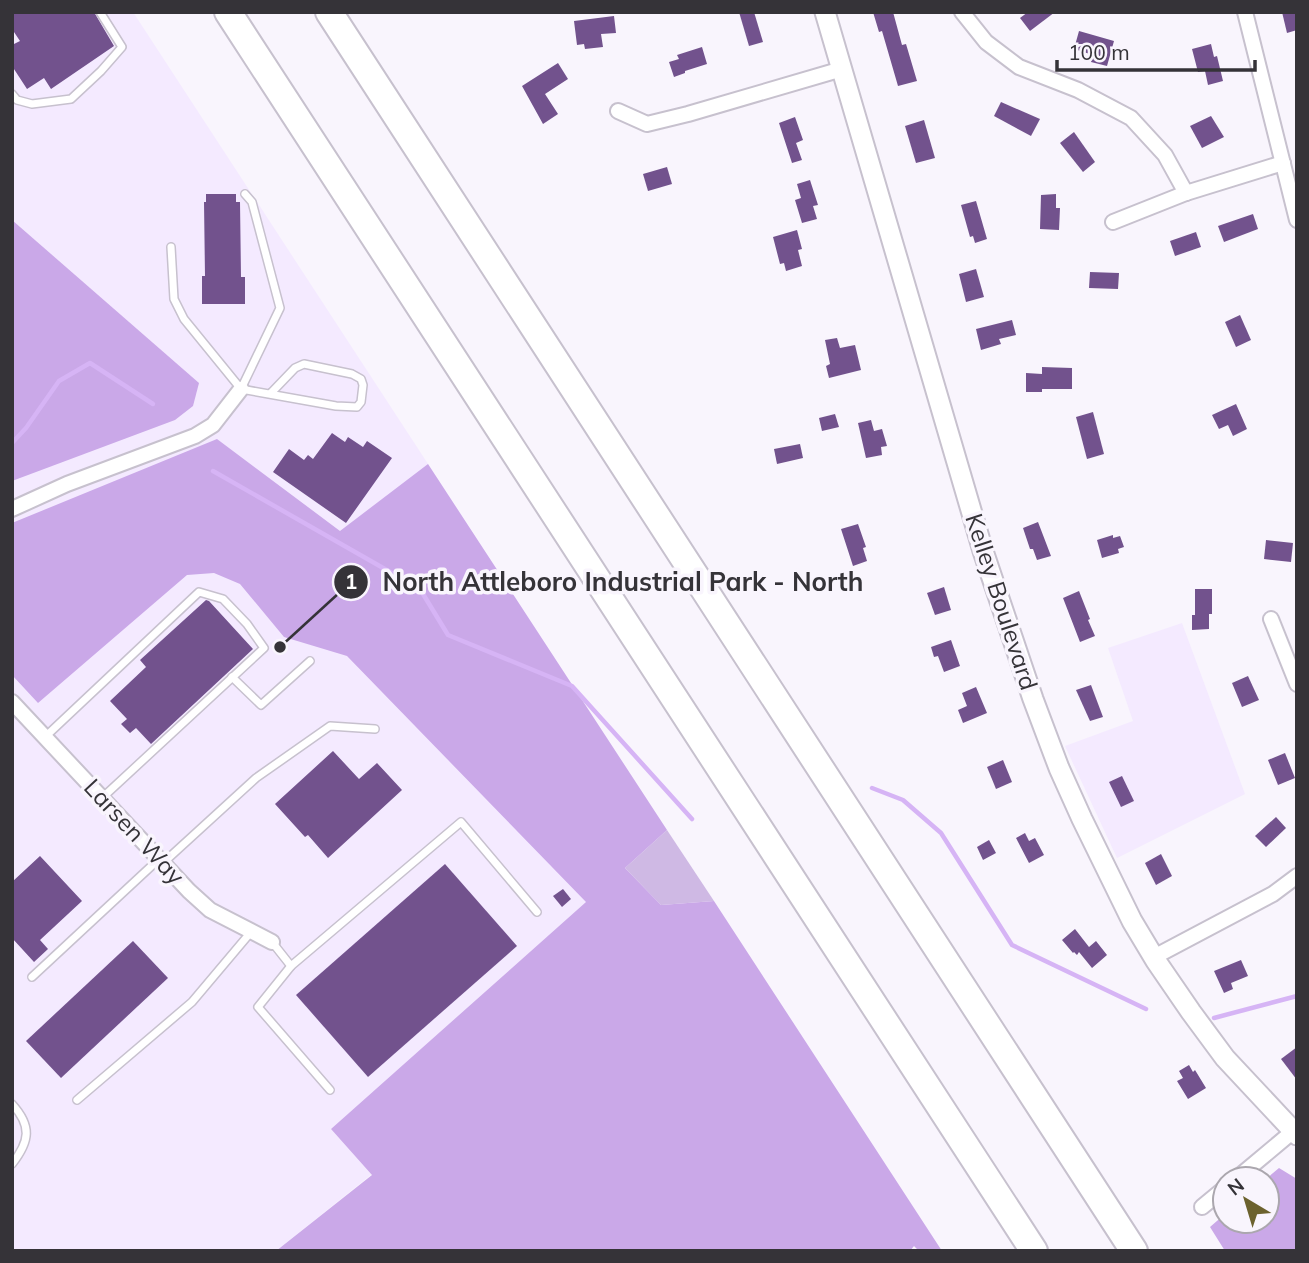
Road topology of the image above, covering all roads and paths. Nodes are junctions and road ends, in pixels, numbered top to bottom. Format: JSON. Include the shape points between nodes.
{"nodes":[{"id":1,"x":100,"y":12,"type":"edge"},
{"id":2,"x":228,"y":12,"type":"edge"},
{"id":3,"x":329,"y":12,"type":"edge"},
{"id":4,"x":825,"y":12,"type":"edge"},
{"id":5,"x":962,"y":12,"type":"edge"},
{"id":6,"x":1245,"y":12,"type":"edge"},
{"id":7,"x":842,"y":69,"type":"junction"},
{"id":8,"x":12,"y":94,"type":"edge"},
{"id":9,"x":618,"y":111,"type":"dead end"},
{"id":10,"x":1283,"y":163,"type":"junction"},
{"id":11,"x":1185,"y":193,"type":"junction"},
{"id":12,"x":245,"y":194,"type":"dead end"},
{"id":13,"x":1297,"y":220,"type":"edge"},
{"id":14,"x":1113,"y":222,"type":"dead end"},
{"id":15,"x":171,"y":247,"type":"dead end"},
{"id":16,"x":241,"y":389,"type":"junction"},
{"id":17,"x":270,"y":394,"type":"junction"},
{"id":18,"x":12,"y":509,"type":"edge"},
{"id":19,"x":1271,"y":619,"type":"dead end"},
{"id":20,"x":310,"y":661,"type":"dead end"},
{"id":21,"x":232,"y":677,"type":"junction"},
{"id":22,"x":1297,"y":684,"type":"edge"},
{"id":23,"x":15,"y":711,"type":"edge"},
{"id":24,"x":375,"y":729,"type":"dead end"},
{"id":25,"x":46,"y":737,"type":"junction"},
{"id":26,"x":102,"y":798,"type":"junction"},
{"id":27,"x":161,"y":861,"type":"junction"},
{"id":28,"x":1297,"y":876,"type":"edge"},
{"id":29,"x":537,"y":912,"type":"dead end"},
{"id":30,"x":251,"y":932,"type":"junction"},
{"id":31,"x":271,"y":942,"type":"joint"},
{"id":32,"x":1154,"y":957,"type":"junction"},
{"id":33,"x":291,"y":966,"type":"junction"},
{"id":34,"x":32,"y":977,"type":"dead end"},
{"id":35,"x":330,"y":1090,"type":"dead end"},
{"id":36,"x":77,"y":1100,"type":"dead end"},
{"id":37,"x":12,"y":1104,"type":"edge"},
{"id":38,"x":1296,"y":1132,"type":"edge"},
{"id":39,"x":12,"y":1164,"type":"edge"},
{"id":40,"x":1254,"y":1165,"type":"edge"},
{"id":41,"x":1211,"y":1200,"type":"edge"},
{"id":42,"x":1202,"y":1207,"type":"dead end"},
{"id":43,"x":1034,"y":1251,"type":"edge"},
{"id":44,"x":1134,"y":1251,"type":"edge"}],
"edges":[{"from":1,"to":8,"type":"lane","via":[[122,47],[71,99],[32,104]]},
{"from":2,"to":43,"type":"highway"},
{"from":3,"to":44,"type":"highway"},
{"from":4,"to":7,"type":"main road","name":"Kelley Boulevard"},
{"from":5,"to":11,"type":"street","via":[[986,42],[1019,67],[1078,90],[1131,118],[1165,155]]},
{"from":6,"to":10,"type":"street"},
{"from":7,"to":9,"type":"street","via":[[648,124]]},
{"from":7,"to":32,"type":"main road","name":"Kelley Boulevard","via":[[983,551],[1028,687],[1082,819]]},
{"from":10,"to":11,"type":"street"},
{"from":10,"to":13,"type":"street"},
{"from":11,"to":14,"type":"street"},
{"from":12,"to":16,"type":"lane","via":[[252,202],[280,308]]},
{"from":15,"to":16,"type":"lane","via":[[174,299],[184,320]]},
{"from":16,"to":17,"type":"lane"},
{"from":16,"to":18,"type":"street","via":[[213,425],[195,436]]},
{"from":17,"to":17,"type":"lane","via":[[357,407],[363,385],[352,374],[304,365],[295,368]]},
{"from":19,"to":22,"type":"street"},
{"from":20,"to":21,"type":"lane","via":[[261,705]]},
{"from":21,"to":25,"type":"lane","via":[[264,648],[223,599],[199,592]]},
{"from":21,"to":26,"type":"lane"},
{"from":23,"to":25,"type":"street","name":"Larsen Way"},
{"from":24,"to":27,"type":"lane","via":[[330,726],[256,778]]},
{"from":25,"to":26,"type":"street","name":"Larsen Way"},
{"from":26,"to":27,"type":"street","name":"Larsen Way"},
{"from":27,"to":30,"type":"street","name":"Larsen Way","via":[[210,910]]},
{"from":27,"to":34,"type":"lane"},
{"from":28,"to":32,"type":"street","via":[[1273,894]]},
{"from":29,"to":33,"type":"lane","via":[[461,822]]},
{"from":30,"to":31,"type":"street","name":"Larsen Way"},
{"from":30,"to":36,"type":"lane","via":[[192,1002]]},
{"from":31,"to":33,"type":"lane"},
{"from":32,"to":38,"type":"main road","name":"Kelley Boulevard","via":[[1225,1058]]},
{"from":33,"to":35,"type":"lane","via":[[258,1007]]},
{"from":37,"to":39,"type":"lane","via":[[20,1112],[27,1135]]},
{"from":38,"to":40,"type":"street"},
{"from":41,"to":42,"type":"street"}]}
